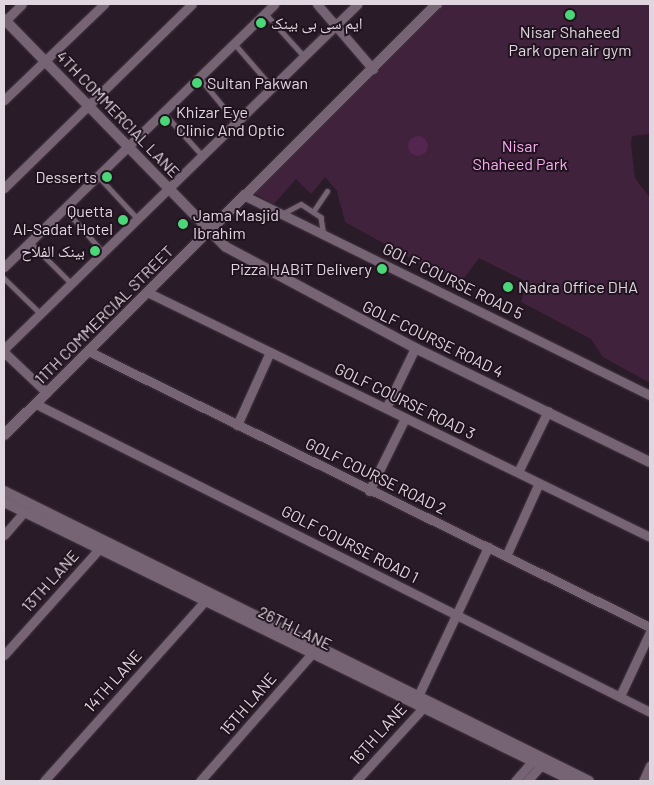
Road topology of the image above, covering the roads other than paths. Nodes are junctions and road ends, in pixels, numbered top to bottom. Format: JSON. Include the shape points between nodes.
{"nodes":[{"id":1,"x":22,"y":4,"type":"edge"},
{"id":2,"x":104,"y":4,"type":"edge"},
{"id":3,"x":192,"y":4,"type":"edge"},
{"id":4,"x":274,"y":4,"type":"edge"},
{"id":5,"x":316,"y":4,"type":"edge"},
{"id":6,"x":357,"y":4,"type":"edge"},
{"id":7,"x":437,"y":4,"type":"edge"},
{"id":8,"x":264,"y":13,"type":"junction"},
{"id":9,"x":4,"y":21,"type":"edge"},
{"id":10,"x":335,"y":25,"type":"junction"},
{"id":11,"x":234,"y":42,"type":"junction"},
{"id":12,"x":304,"y":56,"type":"junction"},
{"id":13,"x":45,"y":60,"type":"junction"},
{"id":14,"x":372,"y":70,"type":"junction"},
{"id":15,"x":199,"y":77,"type":"junction"},
{"id":16,"x":272,"y":87,"type":"junction"},
{"id":17,"x":4,"y":100,"type":"edge"},
{"id":18,"x":88,"y":106,"type":"junction"},
{"id":19,"x":163,"y":112,"type":"junction"},
{"id":20,"x":236,"y":122,"type":"junction"},
{"id":21,"x":129,"y":145,"type":"junction"},
{"id":22,"x":202,"y":155,"type":"junction"},
{"id":23,"x":98,"y":176,"type":"junction"},
{"id":24,"x":169,"y":187,"type":"junction"},
{"id":25,"x":4,"y":188,"type":"edge"},
{"id":26,"x":327,"y":191,"type":"dead end"},
{"id":27,"x":243,"y":195,"type":"junction"},
{"id":28,"x":64,"y":208,"type":"junction"},
{"id":29,"x":313,"y":212,"type":"junction"},
{"id":30,"x":282,"y":214,"type":"junction"},
{"id":31,"x":137,"y":218,"type":"junction"},
{"id":32,"x":209,"y":231,"type":"junction"},
{"id":33,"x":324,"y":234,"type":"junction"},
{"id":34,"x":30,"y":242,"type":"junction"},
{"id":35,"x":102,"y":252,"type":"junction"},
{"id":36,"x":4,"y":268,"type":"edge"},
{"id":37,"x":4,"y":278,"type":"edge"},
{"id":38,"x":71,"y":283,"type":"junction"},
{"id":39,"x":147,"y":292,"type":"junction"},
{"id":40,"x":40,"y":314,"type":"junction"},
{"id":41,"x":415,"y":348,"type":"junction"},
{"id":42,"x":4,"y":350,"type":"edge"},
{"id":43,"x":88,"y":351,"type":"junction"},
{"id":44,"x":270,"y":352,"type":"junction"},
{"id":45,"x":47,"y":393,"type":"junction"},
{"id":46,"x":650,"y":395,"type":"edge"},
{"id":47,"x":36,"y":404,"type":"junction"},
{"id":48,"x":386,"y":408,"type":"junction"},
{"id":49,"x":548,"y":411,"type":"junction"},
{"id":50,"x":405,"y":418,"type":"junction"},
{"id":51,"x":237,"y":425,"type":"junction"},
{"id":52,"x":4,"y":435,"type":"edge"},
{"id":53,"x":650,"y":462,"type":"edge"},
{"id":54,"x":518,"y":472,"type":"junction"},
{"id":55,"x":539,"y":483,"type":"junction"},
{"id":56,"x":369,"y":490,"type":"junction"},
{"id":57,"x":4,"y":491,"type":"edge"},
{"id":58,"x":4,"y":502,"type":"edge"},
{"id":59,"x":24,"y":512,"type":"junction"},
{"id":60,"x":4,"y":534,"type":"edge"},
{"id":61,"x":650,"y":537,"type":"edge"},
{"id":62,"x":488,"y":548,"type":"junction"},
{"id":63,"x":99,"y":549,"type":"junction"},
{"id":64,"x":506,"y":556,"type":"junction"},
{"id":65,"x":205,"y":601,"type":"junction"},
{"id":66,"x":456,"y":614,"type":"junction"},
{"id":67,"x":650,"y":626,"type":"edge"},
{"id":68,"x":650,"y":632,"type":"edge"},
{"id":69,"x":315,"y":650,"type":"junction"},
{"id":70,"x":4,"y":655,"type":"edge"},
{"id":71,"x":418,"y":696,"type":"junction"},
{"id":72,"x":620,"y":696,"type":"junction"},
{"id":73,"x":423,"y":708,"type":"junction"},
{"id":74,"x":650,"y":712,"type":"edge"},
{"id":75,"x":539,"y":761,"type":"junction"},
{"id":76,"x":650,"y":764,"type":"edge"},
{"id":77,"x":44,"y":781,"type":"edge"},
{"id":78,"x":200,"y":781,"type":"edge"},
{"id":79,"x":356,"y":781,"type":"edge"},
{"id":80,"x":515,"y":781,"type":"edge"},
{"id":81,"x":527,"y":781,"type":"edge"},
{"id":82,"x":573,"y":781,"type":"edge"},
{"id":83,"x":589,"y":781,"type":"edge"},
{"id":84,"x":643,"y":781,"type":"edge"}],
"edges":[{"from":1,"to":9,"type":"street"},
{"from":2,"to":13,"type":"street"},
{"from":3,"to":18,"type":"street"},
{"from":4,"to":8,"type":"street"},
{"from":5,"to":10,"type":"street"},
{"from":6,"to":10,"type":"street"},
{"from":7,"to":14,"type":"street","name":"11TH COMMERCIAL STREET"},
{"from":8,"to":11,"type":"street"},
{"from":8,"to":12,"type":"lane"},
{"from":9,"to":13,"type":"street","name":"4TH COMMERCIAL LANE"},
{"from":10,"to":12,"type":"street"},
{"from":10,"to":14,"type":"street"},
{"from":11,"to":15,"type":"street"},
{"from":11,"to":16,"type":"lane"},
{"from":12,"to":16,"type":"street"},
{"from":13,"to":17,"type":"street"},
{"from":13,"to":18,"type":"street","name":"4TH COMMERCIAL LANE"},
{"from":14,"to":27,"type":"street","name":"11TH COMMERCIAL STREET"},
{"from":15,"to":19,"type":"street"},
{"from":15,"to":20,"type":"lane"},
{"from":16,"to":20,"type":"street"},
{"from":18,"to":21,"type":"street","name":"4TH COMMERCIAL LANE"},
{"from":18,"to":25,"type":"street"},
{"from":19,"to":21,"type":"street"},
{"from":19,"to":22,"type":"lane"},
{"from":20,"to":22,"type":"street"},
{"from":21,"to":23,"type":"street"},
{"from":21,"to":24,"type":"street","name":"4TH COMMERCIAL LANE"},
{"from":22,"to":24,"type":"street"},
{"from":23,"to":28,"type":"street"},
{"from":23,"to":31,"type":"lane"},
{"from":24,"to":31,"type":"street"},
{"from":24,"to":32,"type":"street","name":"4TH COMMERCIAL LANE"},
{"from":26,"to":29,"type":"lane"},
{"from":27,"to":30,"type":"street","name":"GOLF COURSE ROAD 5"},
{"from":27,"to":32,"type":"street","name":"11TH COMMERCIAL STREET"},
{"from":28,"to":34,"type":"street"},
{"from":28,"to":35,"type":"lane"},
{"from":29,"to":30,"type":"lane","via":[[297,204]]},
{"from":29,"to":33,"type":"lane","via":[[324,221]]},
{"from":30,"to":33,"type":"street","name":"GOLF COURSE ROAD 5"},
{"from":31,"to":35,"type":"street"},
{"from":32,"to":39,"type":"street","name":"11TH COMMERCIAL STREET"},
{"from":32,"to":41,"type":"street","name":"GOLF COURSE ROAD 4","via":[[263,269]]},
{"from":33,"to":46,"type":"street","name":"GOLF COURSE ROAD 5"},
{"from":34,"to":36,"type":"street"},
{"from":34,"to":38,"type":"lane"},
{"from":35,"to":38,"type":"street"},
{"from":37,"to":40,"type":"lane"},
{"from":38,"to":40,"type":"street"},
{"from":39,"to":43,"type":"street","name":"11TH COMMERCIAL STREET"},
{"from":39,"to":44,"type":"street","name":"GOLF COURSE ROAD 3"},
{"from":40,"to":42,"type":"street"},
{"from":41,"to":48,"type":"street"},
{"from":41,"to":49,"type":"street","name":"GOLF COURSE ROAD 4"},
{"from":42,"to":45,"type":"street"},
{"from":43,"to":45,"type":"street","name":"11TH COMMERCIAL STREET"},
{"from":43,"to":51,"type":"street","name":"GOLF COURSE ROAD 2"},
{"from":44,"to":48,"type":"street","name":"GOLF COURSE ROAD 3"},
{"from":44,"to":51,"type":"street"},
{"from":45,"to":47,"type":"street","name":"11TH COMMERCIAL STREET"},
{"from":47,"to":52,"type":"street","name":"11TH COMMERCIAL STREET"},
{"from":47,"to":66,"type":"street","name":"GOLF COURSE ROAD 1"},
{"from":48,"to":50,"type":"street","name":"GOLF COURSE ROAD 3"},
{"from":49,"to":53,"type":"street","name":"GOLF COURSE ROAD 4"},
{"from":49,"to":54,"type":"street"},
{"from":50,"to":54,"type":"street","name":"GOLF COURSE ROAD 3"},
{"from":50,"to":56,"type":"street"},
{"from":51,"to":56,"type":"street","name":"GOLF COURSE ROAD 2"},
{"from":54,"to":55,"type":"street","name":"GOLF COURSE ROAD 3"},
{"from":55,"to":61,"type":"street","name":"GOLF COURSE ROAD 3"},
{"from":55,"to":64,"type":"street"},
{"from":56,"to":62,"type":"street","name":"GOLF COURSE ROAD 2"},
{"from":57,"to":69,"type":"street"},
{"from":58,"to":59,"type":"street","name":"26TH LANE"},
{"from":59,"to":60,"type":"street"},
{"from":59,"to":63,"type":"street","name":"26TH LANE"},
{"from":62,"to":64,"type":"street","name":"GOLF COURSE ROAD 2"},
{"from":62,"to":66,"type":"street"},
{"from":63,"to":65,"type":"street","name":"26TH LANE"},
{"from":63,"to":70,"type":"street","name":"13TH LANE"},
{"from":64,"to":67,"type":"street","name":"GOLF COURSE ROAD 2"},
{"from":65,"to":69,"type":"street","name":"26TH LANE"},
{"from":65,"to":77,"type":"street","name":"14TH LANE"},
{"from":66,"to":71,"type":"street"},
{"from":66,"to":72,"type":"street","name":"GOLF COURSE ROAD 1"},
{"from":68,"to":72,"type":"street"},
{"from":69,"to":71,"type":"street"},
{"from":69,"to":73,"type":"street","name":"26TH LANE"},
{"from":69,"to":78,"type":"street","name":"15TH LANE"},
{"from":71,"to":75,"type":"street"},
{"from":72,"to":74,"type":"street","name":"GOLF COURSE ROAD 1"},
{"from":73,"to":75,"type":"street","name":"26TH LANE"},
{"from":73,"to":79,"type":"street","name":"16TH LANE"},
{"from":75,"to":80,"type":"street"},
{"from":75,"to":81,"type":"street"},
{"from":75,"to":82,"type":"street","name":"26TH LANE"},
{"from":75,"to":83,"type":"street"},
{"from":76,"to":84,"type":"street"}]}
